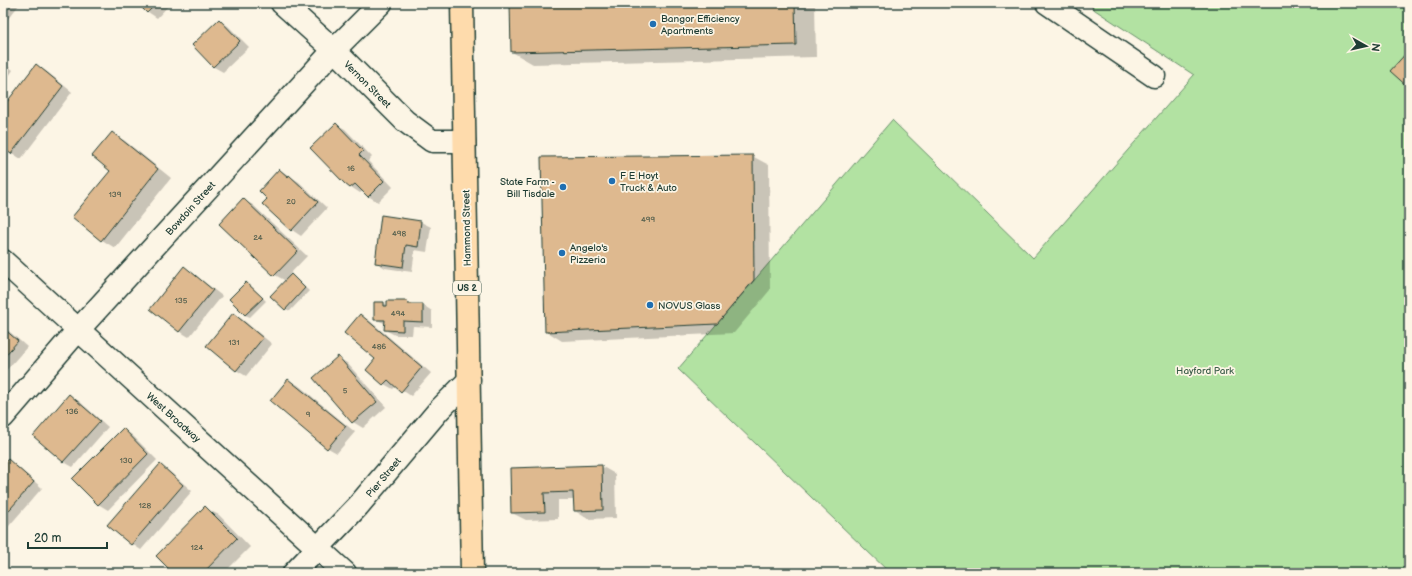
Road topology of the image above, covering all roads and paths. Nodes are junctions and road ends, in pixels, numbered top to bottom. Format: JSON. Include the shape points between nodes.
{"nodes":[{"id":1,"x":282,"y":3,"type":"edge"},
{"id":2,"x":381,"y":3,"type":"edge"},
{"id":3,"x":462,"y":3,"type":"edge"},
{"id":4,"x":1047,"y":3,"type":"edge"},
{"id":5,"x":334,"y":50,"type":"junction"},
{"id":6,"x":1154,"y":76,"type":"dead end"},
{"id":7,"x":464,"y":141,"type":"junction"},
{"id":8,"x":3,"y":261,"type":"edge"},
{"id":9,"x":78,"y":330,"type":"junction"},
{"id":10,"x":469,"y":380,"type":"junction"},
{"id":11,"x":3,"y":417,"type":"edge"},
{"id":12,"x":318,"y":548,"type":"junction"},
{"id":13,"x":294,"y":573,"type":"edge"},
{"id":14,"x":345,"y":573,"type":"edge"},
{"id":15,"x":472,"y":573,"type":"edge"}],
"edges":[{"from":1,"to":5,"type":"street","name":"Vernon Street"},
{"from":2,"to":5,"type":"street","name":"Bowdoin Street"},
{"from":3,"to":7,"type":"main road","name":"Hammond Street","number":"US 2"},
{"from":4,"to":6,"type":"street"},
{"from":5,"to":7,"type":"street","name":"Vernon Street","via":[[406,121],[432,141]]},
{"from":5,"to":9,"type":"street","name":"Bowdoin Street"},
{"from":7,"to":10,"type":"main road","name":"Hammond Street","number":"US 2"},
{"from":8,"to":9,"type":"street","name":"West Broadway"},
{"from":9,"to":11,"type":"street","name":"Bowdoin Street"},
{"from":9,"to":12,"type":"street","name":"West Broadway"},
{"from":10,"to":12,"type":"street","name":"Pier Street","via":[[439,410],[358,506]]},
{"from":10,"to":15,"type":"main road","name":"Hammond Street","number":"US 2"},
{"from":12,"to":13,"type":"street","name":"Pier Street"},
{"from":12,"to":14,"type":"street","name":"West Broadway"}]}
